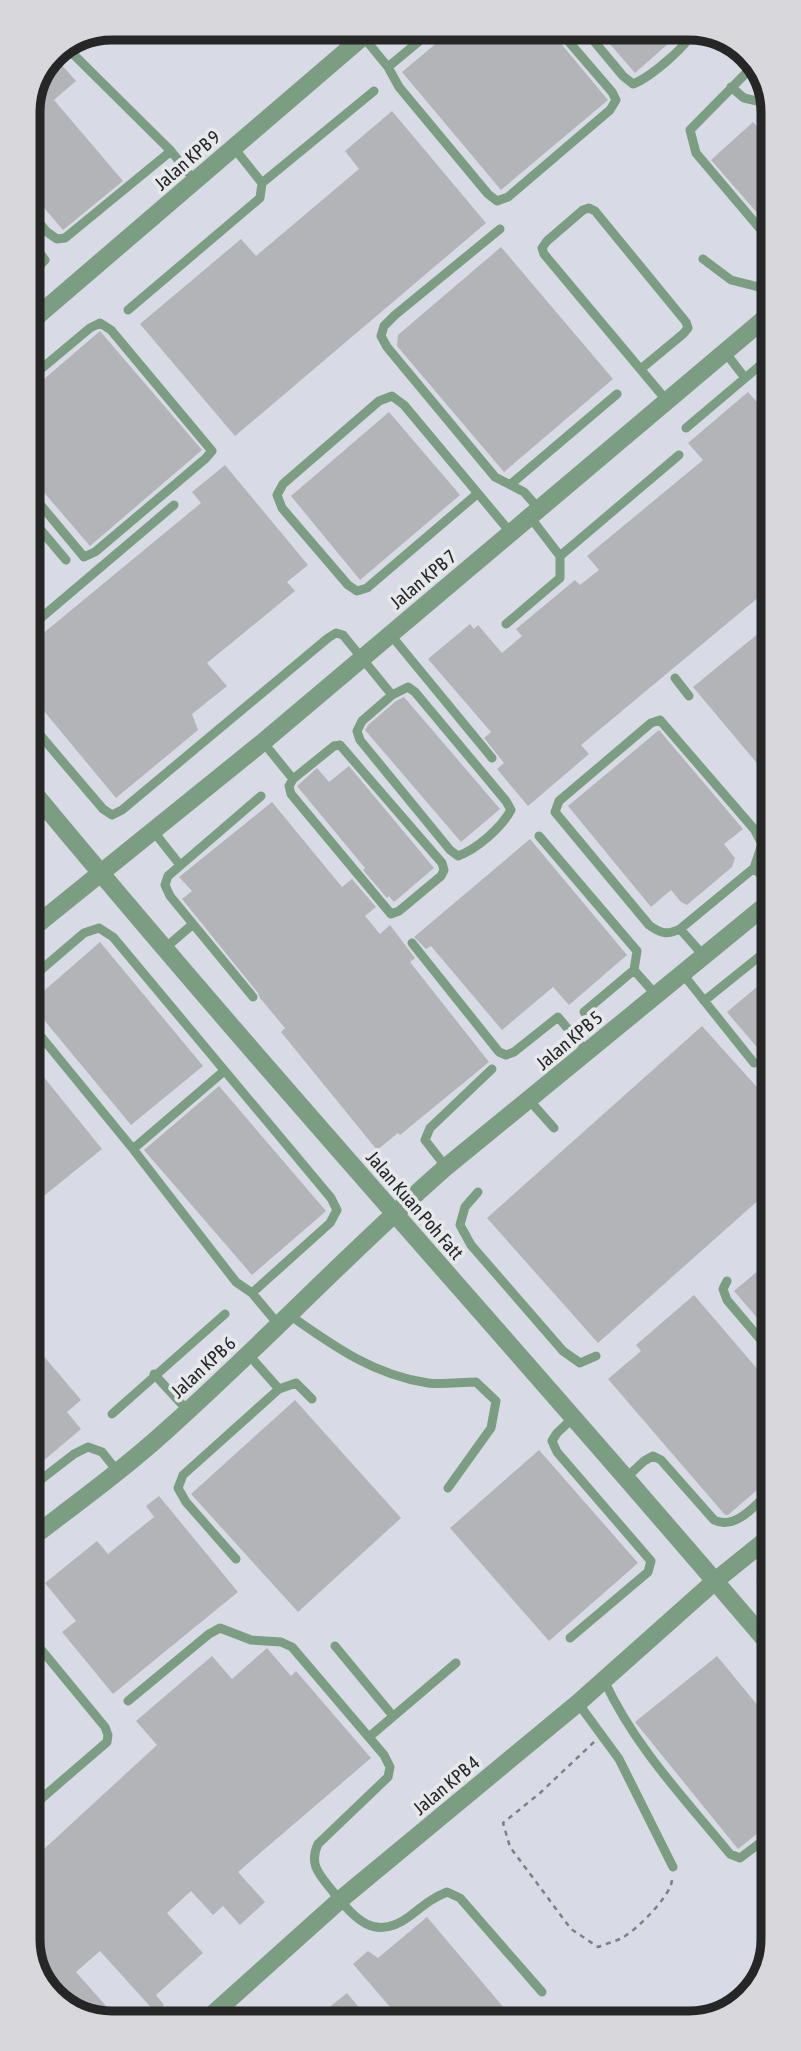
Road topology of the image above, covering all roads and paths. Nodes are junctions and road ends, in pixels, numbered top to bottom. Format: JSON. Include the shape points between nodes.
{"nodes":[{"id":1,"x":354,"y":40,"type":"edge"},
{"id":2,"x":370,"y":40,"type":"edge"},
{"id":3,"x":420,"y":40,"type":"edge"},
{"id":4,"x":568,"y":40,"type":"edge"},
{"id":5,"x":593,"y":40,"type":"edge"},
{"id":6,"x":689,"y":40,"type":"edge"},
{"id":7,"x":71,"y":52,"type":"edge"},
{"id":8,"x":388,"y":66,"type":"junction"},
{"id":9,"x":748,"y":71,"type":"edge"},
{"id":10,"x":731,"y":87,"type":"junction"},
{"id":11,"x":374,"y":90,"type":"dead end"},
{"id":12,"x":760,"y":102,"type":"edge"},
{"id":13,"x":234,"y":148,"type":"junction"},
{"id":14,"x":171,"y":151,"type":"junction"},
{"id":15,"x":195,"y":181,"type":"junction"},
{"id":16,"x":262,"y":183,"type":"junction"},
{"id":17,"x":40,"y":224,"type":"edge"},
{"id":18,"x":499,"y":229,"type":"dead end"},
{"id":19,"x":761,"y":230,"type":"edge"},
{"id":20,"x":704,"y":259,"type":"dead end"},
{"id":21,"x":761,"y":288,"type":"edge"},
{"id":22,"x":128,"y":310,"type":"dead end"},
{"id":23,"x":40,"y":315,"type":"edge"},
{"id":24,"x":761,"y":322,"type":"edge"},
{"id":25,"x":725,"y":352,"type":"junction"},
{"id":26,"x":761,"y":365,"type":"edge"},
{"id":27,"x":642,"y":368,"type":"junction"},
{"id":28,"x":40,"y":370,"type":"edge"},
{"id":29,"x":745,"y":377,"type":"junction"},
{"id":30,"x":617,"y":394,"type":"dead end"},
{"id":31,"x":667,"y":401,"type":"junction"},
{"id":32,"x":686,"y":428,"type":"dead end"},
{"id":33,"x":678,"y":455,"type":"dead end"},
{"id":34,"x":510,"y":484,"type":"junction"},
{"id":35,"x":477,"y":494,"type":"junction"},
{"id":36,"x":40,"y":504,"type":"edge"},
{"id":37,"x":174,"y":505,"type":"dead end"},
{"id":38,"x":534,"y":513,"type":"junction"},
{"id":39,"x":40,"y":529,"type":"edge"},
{"id":40,"x":511,"y":533,"type":"junction"},
{"id":41,"x":560,"y":556,"type":"junction"},
{"id":42,"x":66,"y":560,"type":"dead end"},
{"id":43,"x":40,"y":619,"type":"edge"},
{"id":44,"x":506,"y":624,"type":"dead end"},
{"id":45,"x":390,"y":634,"type":"junction"},
{"id":46,"x":362,"y":658,"type":"junction"},
{"id":47,"x":676,"y":678,"type":"dead end"},
{"id":48,"x":392,"y":695,"type":"junction"},
{"id":49,"x":689,"y":696,"type":"dead end"},
{"id":50,"x":40,"y":735,"type":"edge"},
{"id":51,"x":263,"y":742,"type":"junction"},
{"id":52,"x":492,"y":758,"type":"dead end"},
{"id":53,"x":293,"y":779,"type":"junction"},
{"id":54,"x":261,"y":796,"type":"dead end"},
{"id":55,"x":40,"y":800,"type":"edge"},
{"id":56,"x":153,"y":832,"type":"junction"},
{"id":57,"x":539,"y":836,"type":"dead end"},
{"id":58,"x":761,"y":842,"type":"edge"},
{"id":59,"x":761,"y":847,"type":"edge"},
{"id":60,"x":180,"y":865,"type":"junction"},
{"id":61,"x":754,"y":868,"type":"junction"},
{"id":62,"x":101,"y":874,"type":"junction"},
{"id":63,"x":761,"y":875,"type":"edge"},
{"id":64,"x":761,"y":909,"type":"edge"},
{"id":65,"x":40,"y":922,"type":"edge"},
{"id":66,"x":193,"y":923,"type":"junction"},
{"id":67,"x":680,"y":929,"type":"junction"},
{"id":68,"x":412,"y":943,"type":"dead end"},
{"id":69,"x":164,"y":949,"type":"junction"},
{"id":70,"x":704,"y":955,"type":"junction"},
{"id":71,"x":761,"y":955,"type":"edge"},
{"id":72,"x":634,"y":970,"type":"junction"},
{"id":73,"x":40,"y":971,"type":"edge"},
{"id":74,"x":682,"y":973,"type":"junction"},
{"id":75,"x":656,"y":995,"type":"junction"},
{"id":76,"x":253,"y":997,"type":"dead end"},
{"id":77,"x":704,"y":1002,"type":"junction"},
{"id":78,"x":584,"y":1012,"type":"dead end"},
{"id":79,"x":40,"y":1035,"type":"edge"},
{"id":80,"x":587,"y":1052,"type":"junction"},
{"id":81,"x":754,"y":1063,"type":"dead end"},
{"id":82,"x":492,"y":1069,"type":"dead end"},
{"id":83,"x":224,"y":1071,"type":"junction"},
{"id":84,"x":529,"y":1100,"type":"junction"},
{"id":85,"x":554,"y":1128,"type":"dead end"},
{"id":86,"x":133,"y":1149,"type":"junction"},
{"id":87,"x":446,"y":1167,"type":"junction"},
{"id":88,"x":478,"y":1192,"type":"dead end"},
{"id":89,"x":394,"y":1212,"type":"junction"},
{"id":90,"x":727,"y":1280,"type":"dead end"},
{"id":91,"x":252,"y":1293,"type":"junction"},
{"id":92,"x":225,"y":1314,"type":"dead end"},
{"id":93,"x":283,"y":1319,"type":"junction"},
{"id":94,"x":761,"y":1340,"type":"edge"},
{"id":95,"x":248,"y":1354,"type":"junction"},
{"id":96,"x":596,"y":1356,"type":"dead end"},
{"id":97,"x":154,"y":1374,"type":"junction"},
{"id":98,"x":279,"y":1389,"type":"junction"},
{"id":99,"x":312,"y":1399,"type":"dead end"},
{"id":100,"x":188,"y":1411,"type":"junction"},
{"id":101,"x":112,"y":1414,"type":"dead end"},
{"id":102,"x":574,"y":1417,"type":"junction"},
{"id":103,"x":118,"y":1472,"type":"junction"},
{"id":104,"x":627,"y":1477,"type":"junction"},
{"id":105,"x":40,"y":1480,"type":"edge"},
{"id":106,"x":448,"y":1488,"type":"dead end"},
{"id":107,"x":761,"y":1500,"type":"edge"},
{"id":108,"x":40,"y":1531,"type":"edge"},
{"id":109,"x":761,"y":1544,"type":"edge"},
{"id":110,"x":236,"y":1559,"type":"dead end"},
{"id":111,"x":715,"y":1581,"type":"junction"},
{"id":112,"x":761,"y":1636,"type":"edge"},
{"id":113,"x":570,"y":1638,"type":"dead end"},
{"id":114,"x":335,"y":1646,"type":"dead end"},
{"id":115,"x":40,"y":1648,"type":"edge"},
{"id":116,"x":456,"y":1663,"type":"dead end"},
{"id":117,"x":604,"y":1680,"type":"junction"},
{"id":118,"x":128,"y":1701,"type":"dead end"},
{"id":119,"x":578,"y":1703,"type":"junction"},
{"id":120,"x":393,"y":1716,"type":"junction"},
{"id":121,"x":602,"y":1735,"type":"junction"},
{"id":122,"x":369,"y":1737,"type":"junction"},
{"id":123,"x":40,"y":1798,"type":"edge"},
{"id":124,"x":761,"y":1842,"type":"edge"},
{"id":125,"x":673,"y":1867,"type":"joint"},
{"id":126,"x":340,"y":1900,"type":"junction"},
{"id":127,"x":542,"y":1992,"type":"dead end"},
{"id":128,"x":216,"y":2011,"type":"edge"}],
"edges":[{"from":1,"to":13,"type":"street","name":"Jalan KPB 9"},
{"from":2,"to":8,"type":"lane"},
{"from":3,"to":8,"type":"lane"},
{"from":4,"to":8,"type":"lane","via":[[616,100],[600,119],[508,197],[497,201],[399,87]]},
{"from":5,"to":6,"type":"lane","via":[[633,84]]},
{"from":7,"to":14,"type":"lane"},
{"from":9,"to":10,"type":"lane"},
{"from":10,"to":12,"type":"lane","via":[[744,98]]},
{"from":10,"to":19,"type":"lane","via":[[690,130],[696,153]]},
{"from":11,"to":16,"type":"lane"},
{"from":13,"to":15,"type":"street","name":"Jalan KPB 9"},
{"from":13,"to":16,"type":"lane"},
{"from":14,"to":15,"type":"lane"},
{"from":14,"to":17,"type":"lane","via":[[65,238],[57,239]]},
{"from":15,"to":23,"type":"street","name":"Jalan KPB 9"},
{"from":16,"to":22,"type":"lane","via":[[260,198]]},
{"from":18,"to":34,"type":"lane","via":[[395,315],[381,336],[495,477]]},
{"from":20,"to":21,"type":"lane","via":[[731,280]]},
{"from":24,"to":25,"type":"street","name":"Jalan KPB 7"},
{"from":25,"to":29,"type":"lane"},
{"from":25,"to":31,"type":"street","name":"Jalan KPB 7"},
{"from":26,"to":29,"type":"lane"},
{"from":27,"to":27,"type":"lane","via":[[544,254],[547,241],[583,209],[595,211],[686,322],[683,334]]},
{"from":27,"to":31,"type":"lane"},
{"from":28,"to":36,"type":"lane","via":[[100,323],[111,330],[212,451],[95,552],[84,556]]},
{"from":29,"to":32,"type":"lane"},
{"from":30,"to":34,"type":"lane"},
{"from":31,"to":38,"type":"street","name":"Jalan KPB 7"},
{"from":33,"to":41,"type":"lane"},
{"from":34,"to":38,"type":"lane","via":[[524,492]]},
{"from":35,"to":35,"type":"lane","via":[[404,405],[392,397],[379,401],[283,484],[277,495],[282,508],[357,591],[367,588]]},
{"from":35,"to":40,"type":"lane"},
{"from":37,"to":43,"type":"lane"},
{"from":38,"to":40,"type":"street","name":"Jalan KPB 7"},
{"from":38,"to":41,"type":"lane"},
{"from":39,"to":42,"type":"lane"},
{"from":40,"to":45,"type":"street","name":"Jalan KPB 7"},
{"from":41,"to":44,"type":"lane","via":[[560,578]]},
{"from":45,"to":46,"type":"street","name":"Jalan KPB 7"},
{"from":45,"to":52,"type":"lane"},
{"from":46,"to":48,"type":"lane"},
{"from":46,"to":50,"type":"lane","via":[[344,635],[336,633],[112,815]]},
{"from":46,"to":51,"type":"street","name":"Jalan KPB 7"},
{"from":47,"to":49,"type":"lane"},
{"from":48,"to":48,"type":"lane","via":[[408,687],[415,692],[511,810],[468,852],[458,856],[450,850],[360,740],[357,731],[362,721]]},
{"from":51,"to":53,"type":"lane"},
{"from":51,"to":56,"type":"street","name":"Jalan KPB 7"},
{"from":53,"to":53,"type":"lane","via":[[291,794],[391,914],[441,876],[442,863],[340,745]]},
{"from":54,"to":60,"type":"lane"},
{"from":55,"to":62,"type":"street","name":"Jalan Kuan Poh Fatt"},
{"from":56,"to":60,"type":"lane"},
{"from":56,"to":62,"type":"street","name":"Jalan KPB 7"},
{"from":57,"to":72,"type":"lane","via":[[636,951]]},
{"from":58,"to":67,"type":"lane","via":[[660,720],[559,801],[555,812],[649,925],[660,933]]},
{"from":59,"to":61,"type":"lane"},
{"from":60,"to":66,"type":"lane","via":[[165,886]]},
{"from":61,"to":63,"type":"lane"},
{"from":61,"to":67,"type":"lane"},
{"from":62,"to":65,"type":"street","name":"Jalan KPB 7"},
{"from":62,"to":69,"type":"street","name":"Jalan Kuan Poh Fatt"},
{"from":64,"to":70,"type":"street","name":"Jalan KPB 5"},
{"from":66,"to":69,"type":"lane"},
{"from":66,"to":76,"type":"lane"},
{"from":67,"to":70,"type":"lane"},
{"from":68,"to":80,"type":"lane","via":[[499,1052],[514,1052],[558,1017]]},
{"from":69,"to":89,"type":"street","name":"Jalan Kuan Poh Fatt"},
{"from":70,"to":74,"type":"street","name":"Jalan KPB 5"},
{"from":71,"to":77,"type":"lane"},
{"from":72,"to":75,"type":"lane"},
{"from":72,"to":78,"type":"lane"},
{"from":73,"to":83,"type":"lane","via":[[84,933],[99,928],[113,937]]},
{"from":74,"to":75,"type":"street","name":"Jalan KPB 5"},
{"from":74,"to":77,"type":"lane"},
{"from":75,"to":80,"type":"street","name":"Jalan KPB 5"},
{"from":77,"to":81,"type":"lane"},
{"from":79,"to":86,"type":"lane"},
{"from":80,"to":84,"type":"street","name":"Jalan KPB 5"},
{"from":82,"to":87,"type":"lane","via":[[430,1128],[425,1140]]},
{"from":83,"to":86,"type":"lane"},
{"from":83,"to":91,"type":"lane","via":[[337,1210],[330,1223]]},
{"from":84,"to":85,"type":"lane"},
{"from":84,"to":87,"type":"street","name":"Jalan KPB 5"},
{"from":86,"to":91,"type":"lane","via":[[236,1282]]},
{"from":87,"to":89,"type":"street","name":"Jalan KPB 5"},
{"from":88,"to":96,"type":"lane","via":[[465,1207],[460,1225],[471,1245],[563,1351],[580,1363]]},
{"from":89,"to":93,"type":"street","name":"Jalan KPB 6"},
{"from":89,"to":102,"type":"street","name":"Jalan Kuan Poh Fatt"},
{"from":90,"to":94,"type":"lane","via":[[723,1289],[727,1300]]},
{"from":91,"to":93,"type":"lane"},
{"from":92,"to":97,"type":"lane"},
{"from":93,"to":95,"type":"street","name":"Jalan KPB 6"},
{"from":93,"to":106,"type":"lane","via":[[384,1373],[430,1384],[477,1382],[496,1401],[491,1428]]},
{"from":95,"to":98,"type":"lane"},
{"from":95,"to":100,"type":"street","name":"Jalan KPB 6"},
{"from":97,"to":100,"type":"lane"},
{"from":97,"to":101,"type":"lane"},
{"from":98,"to":99,"type":"lane","via":[[296,1383]]},
{"from":98,"to":110,"type":"lane","via":[[183,1475],[178,1488]]},
{"from":100,"to":103,"type":"street","name":"Jalan KPB 6"},
{"from":102,"to":104,"type":"street","name":"Jalan Kuan Poh Fatt"},
{"from":102,"to":113,"type":"lane","via":[[552,1441],[557,1452],[652,1561],[648,1572]]},
{"from":103,"to":105,"type":"lane","via":[[102,1452],[88,1447]]},
{"from":103,"to":108,"type":"street","name":"Jalan KPB 6"},
{"from":104,"to":107,"type":"lane","via":[[653,1456],[722,1524],[735,1522]]},
{"from":104,"to":111,"type":"street","name":"Jalan Kuan Poh Fatt"},
{"from":109,"to":111,"type":"street","name":"Jalan KPB 4"},
{"from":111,"to":112,"type":"street","name":"Jalan Kuan Poh Fatt"},
{"from":111,"to":117,"type":"street","name":"Jalan KPB 4"},
{"from":114,"to":120,"type":"lane"},
{"from":115,"to":123,"type":"lane","via":[[108,1735],[107,1742]]},
{"from":116,"to":120,"type":"lane"},
{"from":117,"to":119,"type":"street","name":"Jalan KPB 4"},
{"from":117,"to":124,"type":"lane","via":[[642,1747],[730,1854],[740,1858]]},
{"from":118,"to":122,"type":"lane","via":[[220,1628],[251,1640],[292,1647]]},
{"from":119,"to":121,"type":"lane"},
{"from":119,"to":126,"type":"street","name":"Jalan KPB 4"},
{"from":120,"to":122,"type":"lane"},
{"from":121,"to":125,"type":"lane","via":[[620,1759]]},
{"from":121,"to":125,"type":"path","via":[[503,1823],[510,1847],[571,1929],[598,1947],[622,1938],[652,1912],[672,1887]]},
{"from":122,"to":126,"type":"lane","via":[[390,1767],[388,1777],[314,1853],[313,1863]]},
{"from":126,"to":127,"type":"lane","via":[[362,1923],[383,1929],[447,1892],[460,1898]]},
{"from":126,"to":128,"type":"street","name":"Jalan KPB 4"}]}
